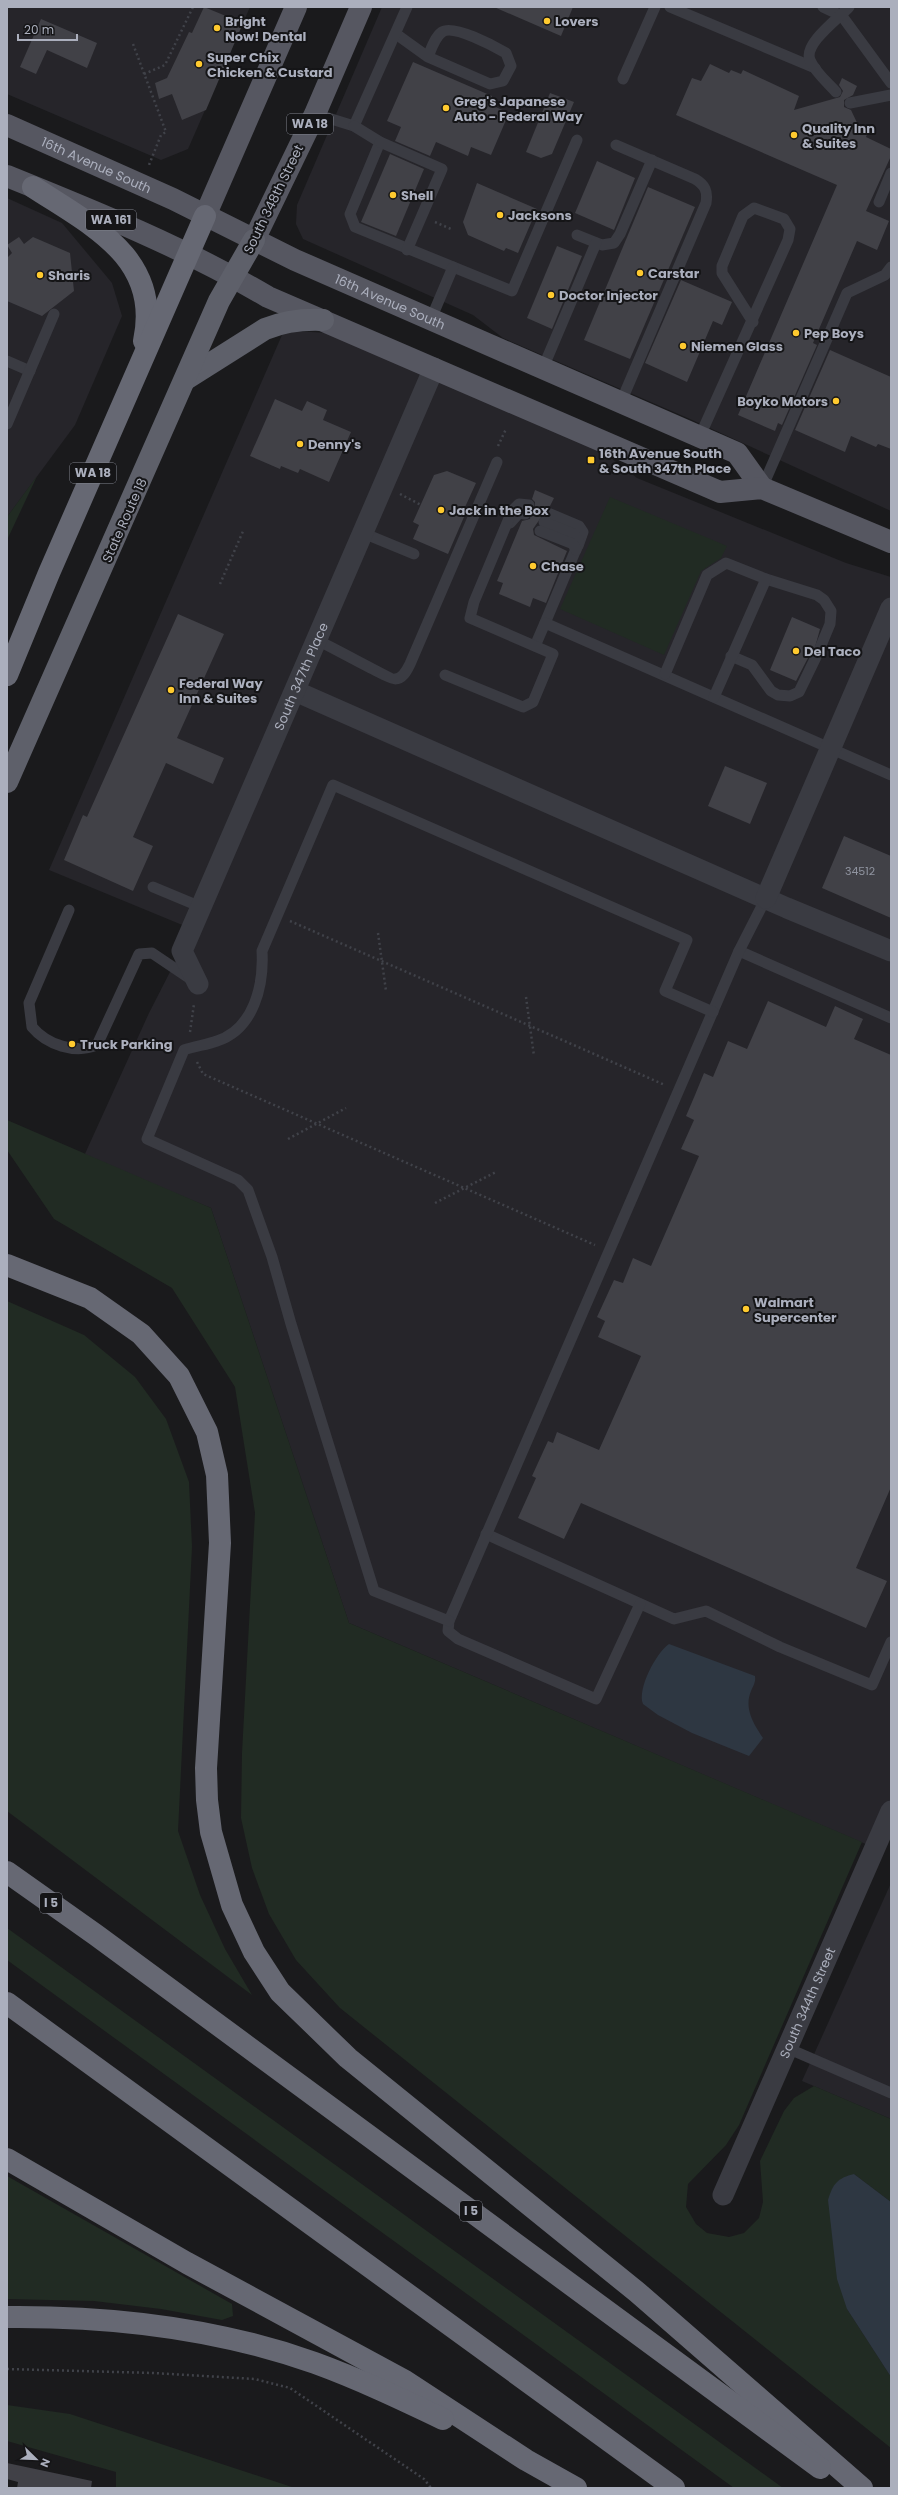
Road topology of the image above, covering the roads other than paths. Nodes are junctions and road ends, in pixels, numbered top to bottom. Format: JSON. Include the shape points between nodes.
{"nodes":[{"id":1,"x":296,"y":7,"type":"edge"},
{"id":2,"x":361,"y":7,"type":"edge"},
{"id":3,"x":408,"y":7,"type":"edge"},
{"id":4,"x":655,"y":7,"type":"edge"},
{"id":5,"x":670,"y":7,"type":"edge"},
{"id":6,"x":823,"y":7,"type":"edge"},
{"id":7,"x":850,"y":7,"type":"edge"},
{"id":8,"x":842,"y":16,"type":"junction"},
{"id":9,"x":396,"y":34,"type":"junction"},
{"id":10,"x":428,"y":57,"type":"junction"},
{"id":11,"x":815,"y":68,"type":"junction"},
{"id":12,"x":623,"y":79,"type":"dead end"},
{"id":13,"x":891,"y":84,"type":"edge"},
{"id":14,"x":836,"y":92,"type":"dead end"},
{"id":15,"x":891,"y":95,"type":"edge"},
{"id":16,"x":850,"y":103,"type":"dead end"},
{"id":17,"x":315,"y":114,"type":"junction"},
{"id":18,"x":7,"y":125,"type":"edge"},
{"id":19,"x":354,"y":126,"type":"junction"},
{"id":20,"x":577,"y":140,"type":"dead end"},
{"id":21,"x":380,"y":142,"type":"junction"},
{"id":22,"x":616,"y":145,"type":"dead end"},
{"id":23,"x":652,"y":160,"type":"junction"},
{"id":24,"x":891,"y":174,"type":"edge"},
{"id":25,"x":7,"y":176,"type":"edge"},
{"id":26,"x":33,"y":186,"type":"junction"},
{"id":27,"x":879,"y":202,"type":"dead end"},
{"id":28,"x":197,"y":235,"type":"junction"},
{"id":29,"x":577,"y":235,"type":"dead end"},
{"id":30,"x":254,"y":240,"type":"junction"},
{"id":31,"x":596,"y":244,"type":"junction"},
{"id":32,"x":407,"y":250,"type":"junction"},
{"id":33,"x":453,"y":266,"type":"junction"},
{"id":34,"x":891,"y":267,"type":"edge"},
{"id":35,"x":239,"y":268,"type":"junction"},
{"id":36,"x":54,"y":314,"type":"dead end"},
{"id":37,"x":431,"y":319,"type":"junction"},
{"id":38,"x":323,"y":320,"type":"junction"},
{"id":39,"x":753,"y":322,"type":"junction"},
{"id":40,"x":7,"y":361,"type":"edge"},
{"id":41,"x":434,"y":368,"type":"junction"},
{"id":42,"x":543,"y":368,"type":"junction"},
{"id":43,"x":30,"y":371,"type":"junction"},
{"id":44,"x":137,"y":373,"type":"junction"},
{"id":45,"x":186,"y":378,"type":"junction"},
{"id":46,"x":621,"y":402,"type":"junction"},
{"id":47,"x":7,"y":424,"type":"edge"},
{"id":48,"x":700,"y":436,"type":"junction"},
{"id":49,"x":497,"y":462,"type":"dead end"},
{"id":50,"x":762,"y":488,"type":"junction"},
{"id":51,"x":544,"y":522,"type":"dead end"},
{"id":52,"x":507,"y":526,"type":"junction"},
{"id":53,"x":363,"y":533,"type":"junction"},
{"id":54,"x":891,"y":542,"type":"edge"},
{"id":55,"x":414,"y":554,"type":"dead end"},
{"id":56,"x":49,"y":573,"type":"junction"},
{"id":57,"x":766,"y":579,"type":"junction"},
{"id":58,"x":891,"y":608,"type":"edge"},
{"id":59,"x":545,"y":623,"type":"junction"},
{"id":60,"x":7,"y":640,"type":"edge"},
{"id":61,"x":317,"y":640,"type":"junction"},
{"id":62,"x":535,"y":646,"type":"junction"},
{"id":63,"x":732,"y":656,"type":"junction"},
{"id":64,"x":665,"y":674,"type":"junction"},
{"id":65,"x":7,"y":675,"type":"edge"},
{"id":66,"x":445,"y":675,"type":"dead end"},
{"id":67,"x":296,"y":691,"type":"junction"},
{"id":68,"x":714,"y":697,"type":"junction"},
{"id":69,"x":831,"y":748,"type":"junction"},
{"id":70,"x":891,"y":775,"type":"edge"},
{"id":71,"x":7,"y":782,"type":"edge"},
{"id":72,"x":153,"y":887,"type":"dead end"},
{"id":73,"x":766,"y":898,"type":"junction"},
{"id":74,"x":201,"y":907,"type":"junction"},
{"id":75,"x":69,"y":910,"type":"dead end"},
{"id":76,"x":739,"y":951,"type":"junction"},
{"id":77,"x":891,"y":952,"type":"edge"},
{"id":78,"x":198,"y":984,"type":"joint"},
{"id":79,"x":713,"y":1012,"type":"junction"},
{"id":80,"x":891,"y":1018,"type":"edge"},
{"id":81,"x":7,"y":1258,"type":"edge"},
{"id":82,"x":16,"y":1268,"type":"edge"},
{"id":83,"x":486,"y":1534,"type":"junction"},
{"id":84,"x":640,"y":1604,"type":"junction"},
{"id":85,"x":448,"y":1621,"type":"junction"},
{"id":86,"x":891,"y":1642,"type":"edge"},
{"id":87,"x":891,"y":1810,"type":"edge"},
{"id":88,"x":885,"y":1839,"type":"edge"},
{"id":89,"x":7,"y":1861,"type":"edge"},
{"id":90,"x":7,"y":1872,"type":"edge"},
{"id":91,"x":96,"y":1934,"type":"junction"},
{"id":92,"x":7,"y":2003,"type":"edge"},
{"id":93,"x":787,"y":2048,"type":"junction"},
{"id":94,"x":891,"y":2093,"type":"edge"},
{"id":95,"x":7,"y":2159,"type":"edge"},
{"id":96,"x":723,"y":2195,"type":"dead end"},
{"id":97,"x":7,"y":2317,"type":"edge"},
{"id":98,"x":526,"y":2460,"type":"junction"},
{"id":99,"x":576,"y":2488,"type":"edge"},
{"id":100,"x":674,"y":2488,"type":"edge"},
{"id":101,"x":846,"y":2488,"type":"edge"},
{"id":102,"x":862,"y":2488,"type":"edge"}],
"edges":[{"from":1,"to":28,"type":"main road","number":"WA 18"},
{"from":2,"to":17,"type":"main road","name":"South 348th Street","number":"WA 18"},
{"from":3,"to":9,"type":"lane"},
{"from":4,"to":12,"type":"lane"},
{"from":5,"to":11,"type":"lane"},
{"from":6,"to":8,"type":"lane"},
{"from":7,"to":8,"type":"lane"},
{"from":8,"to":11,"type":"lane","via":[[811,46],[809,57]]},
{"from":8,"to":13,"type":"lane"},
{"from":9,"to":10,"type":"lane"},
{"from":9,"to":19,"type":"lane"},
{"from":10,"to":10,"type":"lane","via":[[490,84],[503,81],[511,66],[506,53],[454,30],[444,31],[438,36]]},
{"from":11,"to":14,"type":"lane"},
{"from":15,"to":16,"type":"lane"},
{"from":17,"to":19,"type":"lane"},
{"from":17,"to":30,"type":"main road","name":"South 348th Street","number":"WA 18"},
{"from":18,"to":28,"type":"main road","name":"16th Avenue South","number":"WA 161"},
{"from":19,"to":21,"type":"lane"},
{"from":20,"to":33,"type":"lane","via":[[512,291]]},
{"from":21,"to":32,"type":"lane","via":[[350,214],[355,227]]},
{"from":21,"to":32,"type":"lane","via":[[442,169]]},
{"from":22,"to":23,"type":"lane"},
{"from":23,"to":31,"type":"lane","via":[[618,239],[609,245]]},
{"from":23,"to":46,"type":"lane","via":[[701,182],[707,196]]},
{"from":24,"to":27,"type":"lane"},
{"from":25,"to":26,"type":"main road","name":"16th Avenue South","number":"WA 161"},
{"from":26,"to":28,"type":"main road","name":"16th Avenue South","number":"WA 161"},
{"from":26,"to":44,"type":"highway","via":[[102,233],[129,258],[136,269],[143,284],[148,326]]},
{"from":28,"to":30,"type":"main road","name":"16th Avenue South","number":"WA 161"},
{"from":28,"to":35,"type":"main road","name":"16th Avenue South","number":"WA 161"},
{"from":28,"to":44,"type":"highway","number":"WA 18"},
{"from":29,"to":31,"type":"lane"},
{"from":30,"to":35,"type":"highway","name":"South 348th Street","number":"WA 18"},
{"from":30,"to":37,"type":"main road","name":"16th Avenue South"},
{"from":31,"to":42,"type":"lane"},
{"from":32,"to":33,"type":"lane"},
{"from":33,"to":37,"type":"lane"},
{"from":34,"to":50,"type":"lane","via":[[885,275],[847,293]]},
{"from":35,"to":38,"type":"main road","name":"16th Avenue South","via":[[268,297]]},
{"from":35,"to":45,"type":"highway","name":"State Route 18","number":"WA 18","via":[[219,301]]},
{"from":36,"to":43,"type":"lane"},
{"from":37,"to":42,"type":"main road","name":"16th Avenue South"},
{"from":38,"to":41,"type":"main road","name":"16th Avenue South"},
{"from":38,"to":45,"type":"highway","via":[[305,319],[279,323]]},
{"from":39,"to":39,"type":"lane","via":[[788,240],[790,229],[784,219],[754,208],[743,216],[722,266],[722,273]]},
{"from":39,"to":48,"type":"lane"},
{"from":40,"to":43,"type":"lane"},
{"from":41,"to":50,"type":"main road","name":"16th Avenue South","via":[[720,492]]},
{"from":41,"to":53,"type":"street","name":"South 347th Place"},
{"from":42,"to":46,"type":"main road","name":"16th Avenue South"},
{"from":43,"to":47,"type":"lane"},
{"from":44,"to":56,"type":"highway","number":"WA 18"},
{"from":45,"to":71,"type":"highway","name":"State Route 18","number":"WA 18"},
{"from":46,"to":48,"type":"main road","name":"16th Avenue South"},
{"from":48,"to":50,"type":"main road","name":"16th Avenue South","via":[[737,453]]},
{"from":49,"to":61,"type":"lane","via":[[405,673],[398,679],[389,679],[366,664]]},
{"from":50,"to":54,"type":"main road","name":"16th Avenue South"},
{"from":51,"to":59,"type":"lane","via":[[574,534],[579,542]]},
{"from":52,"to":52,"type":"lane","via":[[512,511],[519,504],[525,514]]},
{"from":52,"to":62,"type":"lane","via":[[474,602],[470,618]]},
{"from":53,"to":55,"type":"lane"},
{"from":53,"to":61,"type":"street","name":"South 347th Place"},
{"from":56,"to":60,"type":"highway"},
{"from":56,"to":65,"type":"highway","number":"WA 18"},
{"from":57,"to":63,"type":"lane"},
{"from":57,"to":63,"type":"lane","via":[[817,595],[824,600],[831,611],[830,624],[818,653],[799,692],[790,696],[778,695],[771,691],[752,665]]},
{"from":57,"to":64,"type":"lane","via":[[726,563],[707,575]]},
{"from":58,"to":69,"type":"street"},
{"from":59,"to":62,"type":"lane"},
{"from":59,"to":64,"type":"lane"},
{"from":61,"to":67,"type":"street","name":"South 347th Place"},
{"from":62,"to":66,"type":"lane","via":[[553,654],[533,702],[527,706],[523,707]]},
{"from":63,"to":68,"type":"lane"},
{"from":64,"to":68,"type":"lane"},
{"from":67,"to":73,"type":"street"},
{"from":67,"to":74,"type":"street","name":"South 347th Place"},
{"from":68,"to":69,"type":"lane"},
{"from":69,"to":70,"type":"lane"},
{"from":69,"to":73,"type":"street"},
{"from":72,"to":74,"type":"lane"},
{"from":73,"to":76,"type":"lane"},
{"from":73,"to":77,"type":"street"},
{"from":74,"to":78,"type":"street","name":"South 347th Place","via":[[182,951]]},
{"from":75,"to":78,"type":"lane","via":[[29,1003],[32,1027],[45,1038],[71,1049],[97,1044],[140,954],[152,954]]},
{"from":76,"to":79,"type":"lane"},
{"from":76,"to":80,"type":"lane"},
{"from":79,"to":83,"type":"lane"},
{"from":79,"to":85,"type":"lane","via":[[665,991],[687,940],[333,785],[262,951],[263,971],[256,1002],[245,1022],[218,1041],[184,1050],[147,1139],[238,1180],[248,1190],[272,1257],[374,1592]]},
{"from":81,"to":82,"type":"highway"},
{"from":82,"to":102,"type":"highway","via":[[90,1298],[140,1334],[179,1376],[207,1432],[217,1475],[220,1543],[206,1768],[207,1800],[213,1838],[232,1905],[267,1973],[280,1992],[348,2058],[637,2292]]},
{"from":83,"to":84,"type":"lane"},
{"from":83,"to":85,"type":"lane"},
{"from":84,"to":85,"type":"lane","via":[[596,1699],[458,1639],[448,1631]]},
{"from":84,"to":86,"type":"lane","via":[[674,1619],[706,1611],[780,1647],[872,1685]]},
{"from":87,"to":88,"type":"street","name":"South 344th Street"},
{"from":88,"to":93,"type":"street","name":"South 344th Street"},
{"from":89,"to":91,"type":"highway"},
{"from":90,"to":91,"type":"highway","number":"I 5"},
{"from":91,"to":101,"type":"highway","number":"I 5"},
{"from":92,"to":100,"type":"highway"},
{"from":93,"to":94,"type":"lane"},
{"from":93,"to":96,"type":"street","name":"South 344th Street"},
{"from":95,"to":98,"type":"highway","via":[[187,2263],[404,2381]]},
{"from":97,"to":98,"type":"highway","via":[[95,2319],[145,2324],[261,2347],[314,2363],[373,2386]]},
{"from":98,"to":99,"type":"highway"}]}
